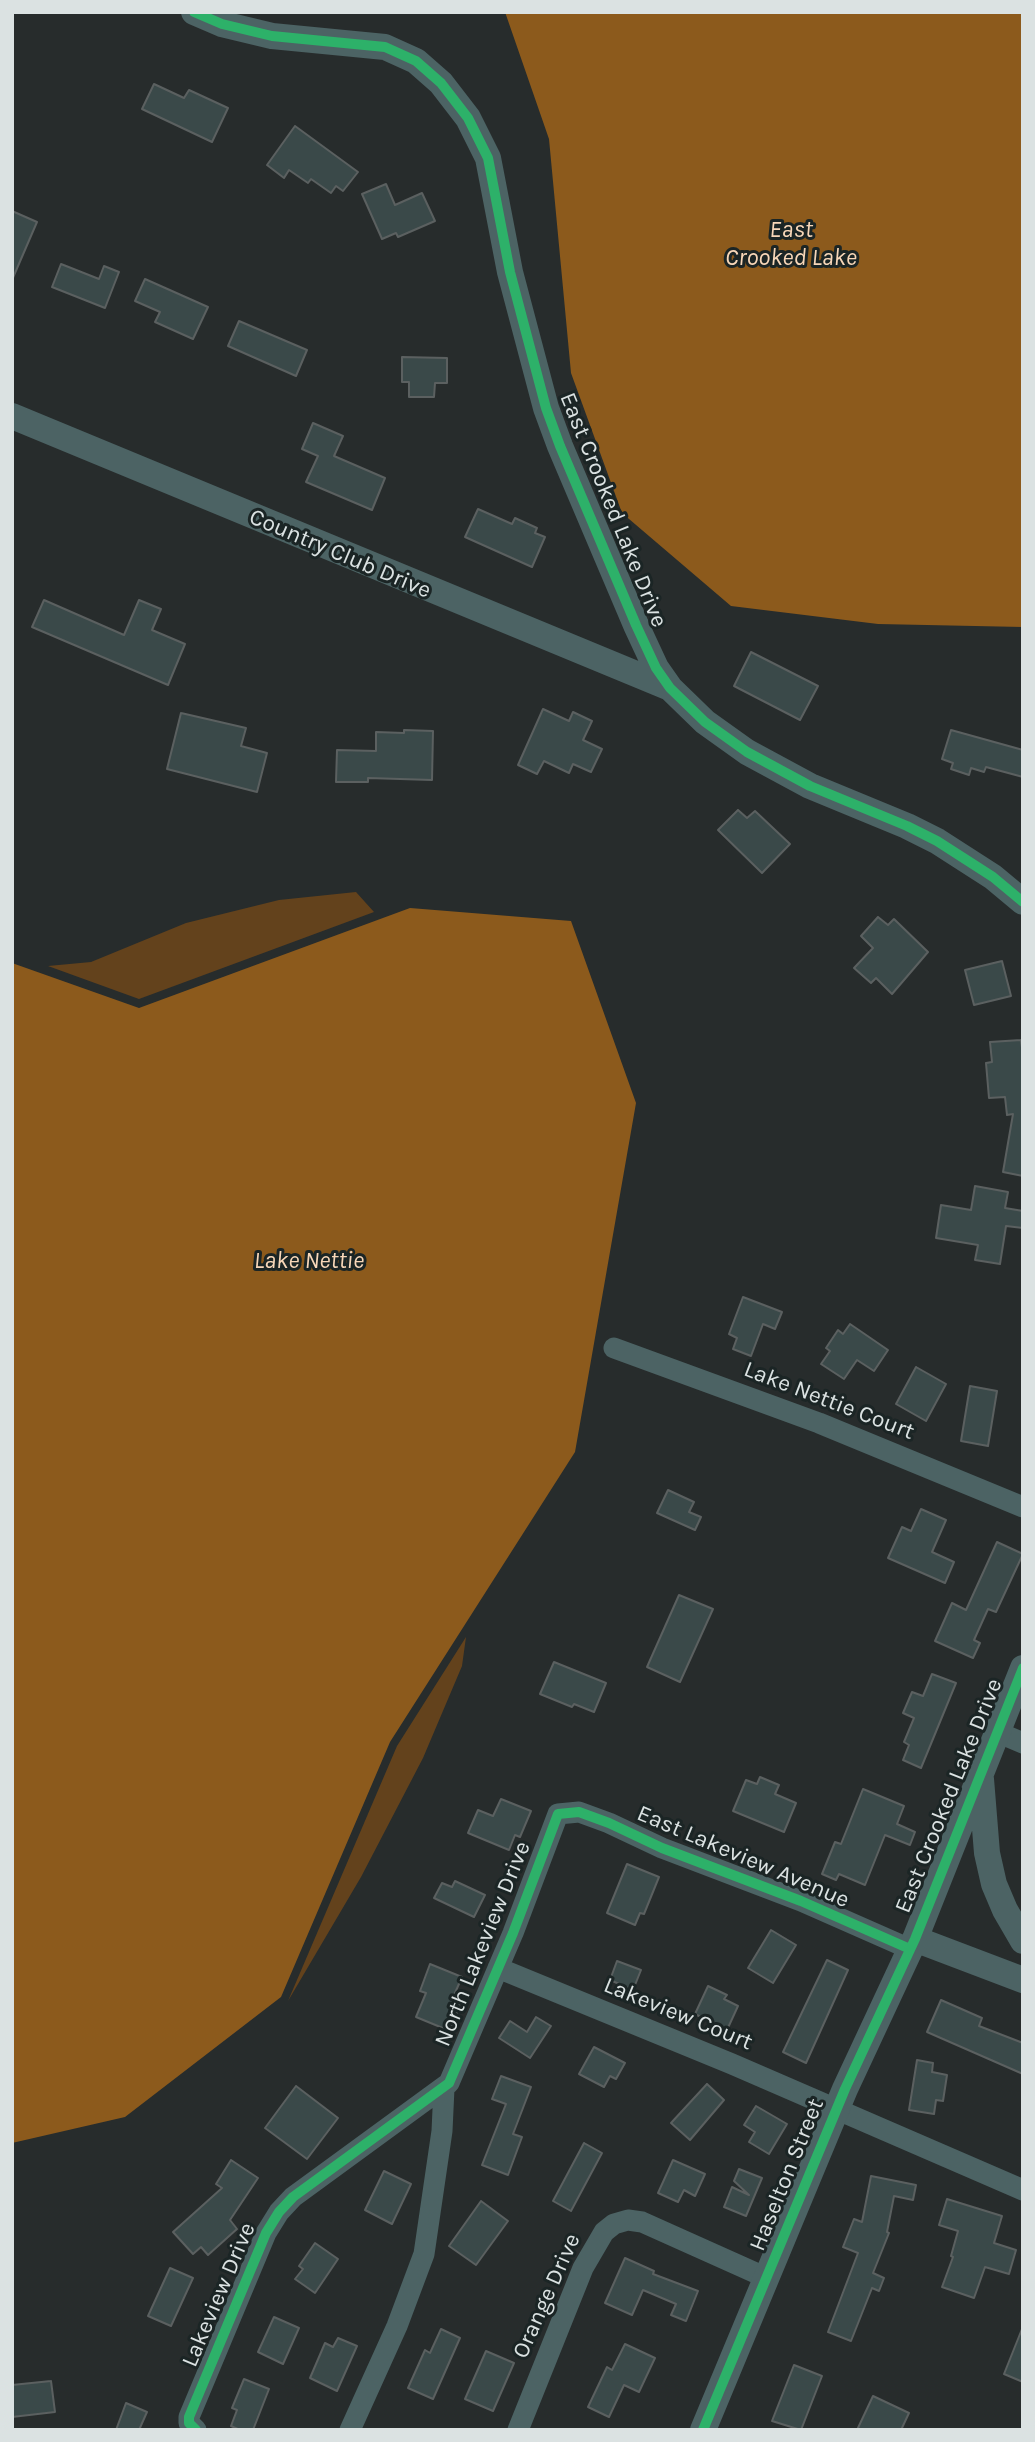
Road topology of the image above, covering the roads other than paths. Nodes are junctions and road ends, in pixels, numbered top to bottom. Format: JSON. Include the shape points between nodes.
{"nodes":[{"id":1,"x":194,"y":12,"type":"edge"},
{"id":2,"x":12,"y":416,"type":"edge"},
{"id":3,"x":670,"y":688,"type":"junction"},
{"id":4,"x":1023,"y":902,"type":"edge"},
{"id":5,"x":614,"y":1348,"type":"dead end"},
{"id":6,"x":1023,"y":1507,"type":"edge"},
{"id":7,"x":1023,"y":1668,"type":"edge"},
{"id":8,"x":997,"y":1732,"type":"junction"},
{"id":9,"x":1023,"y":1743,"type":"edge"},
{"id":10,"x":981,"y":1769,"type":"junction"},
{"id":11,"x":558,"y":1814,"type":"joint"},
{"id":12,"x":1023,"y":1941,"type":"edge"},
{"id":13,"x":913,"y":1944,"type":"junction"},
{"id":14,"x":498,"y":1968,"type":"junction"},
{"id":15,"x":1023,"y":1980,"type":"edge"},
{"id":16,"x":444,"y":2088,"type":"junction"},
{"id":17,"x":836,"y":2110,"type":"junction"},
{"id":18,"x":1023,"y":2190,"type":"edge"},
{"id":19,"x":767,"y":2278,"type":"junction"},
{"id":20,"x":196,"y":2430,"type":"edge"},
{"id":21,"x":350,"y":2430,"type":"edge"},
{"id":22,"x":518,"y":2430,"type":"edge"},
{"id":23,"x":703,"y":2430,"type":"edge"}],
"edges":[{"from":1,"to":3,"type":"street","name":"East Crooked Lake Drive","via":[[272,36],[385,47],[416,61],[442,83],[468,118],[488,158],[510,272],[546,408],[636,625]]},
{"from":2,"to":3,"type":"street","name":"Country Club Drive"},
{"from":3,"to":4,"type":"street","name":"East Crooked Lake Drive","via":[[705,722],[747,752],[810,786],[937,841]]},
{"from":5,"to":6,"type":"street","name":"Lake Nettie Court","via":[[819,1423]]},
{"from":7,"to":8,"type":"street","name":"East Crooked Lake Drive"},
{"from":8,"to":9,"type":"street"},
{"from":8,"to":10,"type":"street","name":"East Crooked Lake Drive"},
{"from":10,"to":12,"type":"street","name":"East Crooked Lake Drive","via":[[994,1884]]},
{"from":10,"to":13,"type":"street","name":"East Crooked Lake Drive"},
{"from":11,"to":13,"type":"street","name":"East Lakeview Avenue","via":[[579,1812]]},
{"from":11,"to":14,"type":"street","name":"North Lakeview Drive"},
{"from":13,"to":15,"type":"street","name":"East Lakeview Avenue"},
{"from":13,"to":17,"type":"street","name":"Haselton Street"},
{"from":14,"to":16,"type":"street","name":"North Lakeview Drive"},
{"from":14,"to":17,"type":"street","name":"Lakeview Court"},
{"from":16,"to":20,"type":"street","name":"Lakeview Drive","via":[[293,2197],[279,2213],[266,2233],[189,2417],[188,2423]]},
{"from":16,"to":21,"type":"street","via":[[424,2254]]},
{"from":17,"to":18,"type":"street","name":"Lakeview Court"},
{"from":17,"to":19,"type":"street","name":"Haselton Street"},
{"from":19,"to":22,"type":"street","name":"Orange Drive","via":[[642,2222],[614,2224],[604,2232],[583,2268]]},
{"from":19,"to":23,"type":"street","name":"Haselton Street"}]}
